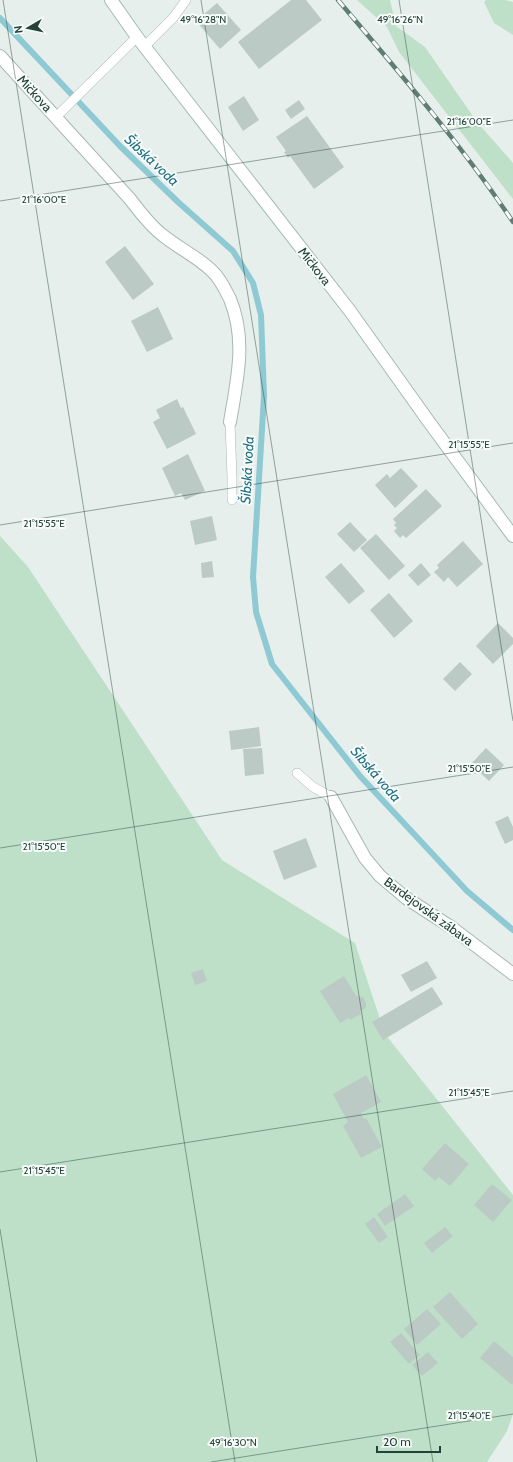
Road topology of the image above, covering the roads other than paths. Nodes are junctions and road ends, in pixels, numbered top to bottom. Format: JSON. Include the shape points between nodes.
{"nodes":[{"id":1,"x":111,"y":0,"type":"edge"},
{"id":2,"x":186,"y":0,"type":"edge"},
{"id":3,"x":136,"y":37,"type":"junction"},
{"id":4,"x":144,"y":47,"type":"junction"},
{"id":5,"x":0,"y":56,"type":"edge"},
{"id":6,"x":56,"y":117,"type":"junction"},
{"id":7,"x":230,"y":422,"type":"joint"},
{"id":8,"x":232,"y":500,"type":"dead end"},
{"id":9,"x":513,"y":536,"type":"edge"},
{"id":10,"x":297,"y":773,"type":"dead end"},
{"id":11,"x":331,"y":798,"type":"joint"},
{"id":12,"x":513,"y":974,"type":"edge"}],
"edges":[{"from":1,"to":3,"type":"street","name":"Mičkova"},
{"from":2,"to":4,"type":"lane","via":[[173,18]]},
{"from":3,"to":4,"type":"street","name":"Mičkova"},
{"from":3,"to":6,"type":"lane"},
{"from":4,"to":9,"type":"street","name":"Mičkova","via":[[350,311]]},
{"from":5,"to":6,"type":"street","name":"Mičkova"},
{"from":6,"to":7,"type":"street","name":"Mičkova","via":[[130,199],[143,217],[161,234],[212,271],[225,288],[234,311],[240,356]]},
{"from":7,"to":8,"type":"lane"},
{"from":10,"to":11,"type":"lane"},
{"from":11,"to":12,"type":"street","name":"Bardejovská zábava","via":[[365,858],[380,876],[406,898],[451,927]]}]}
